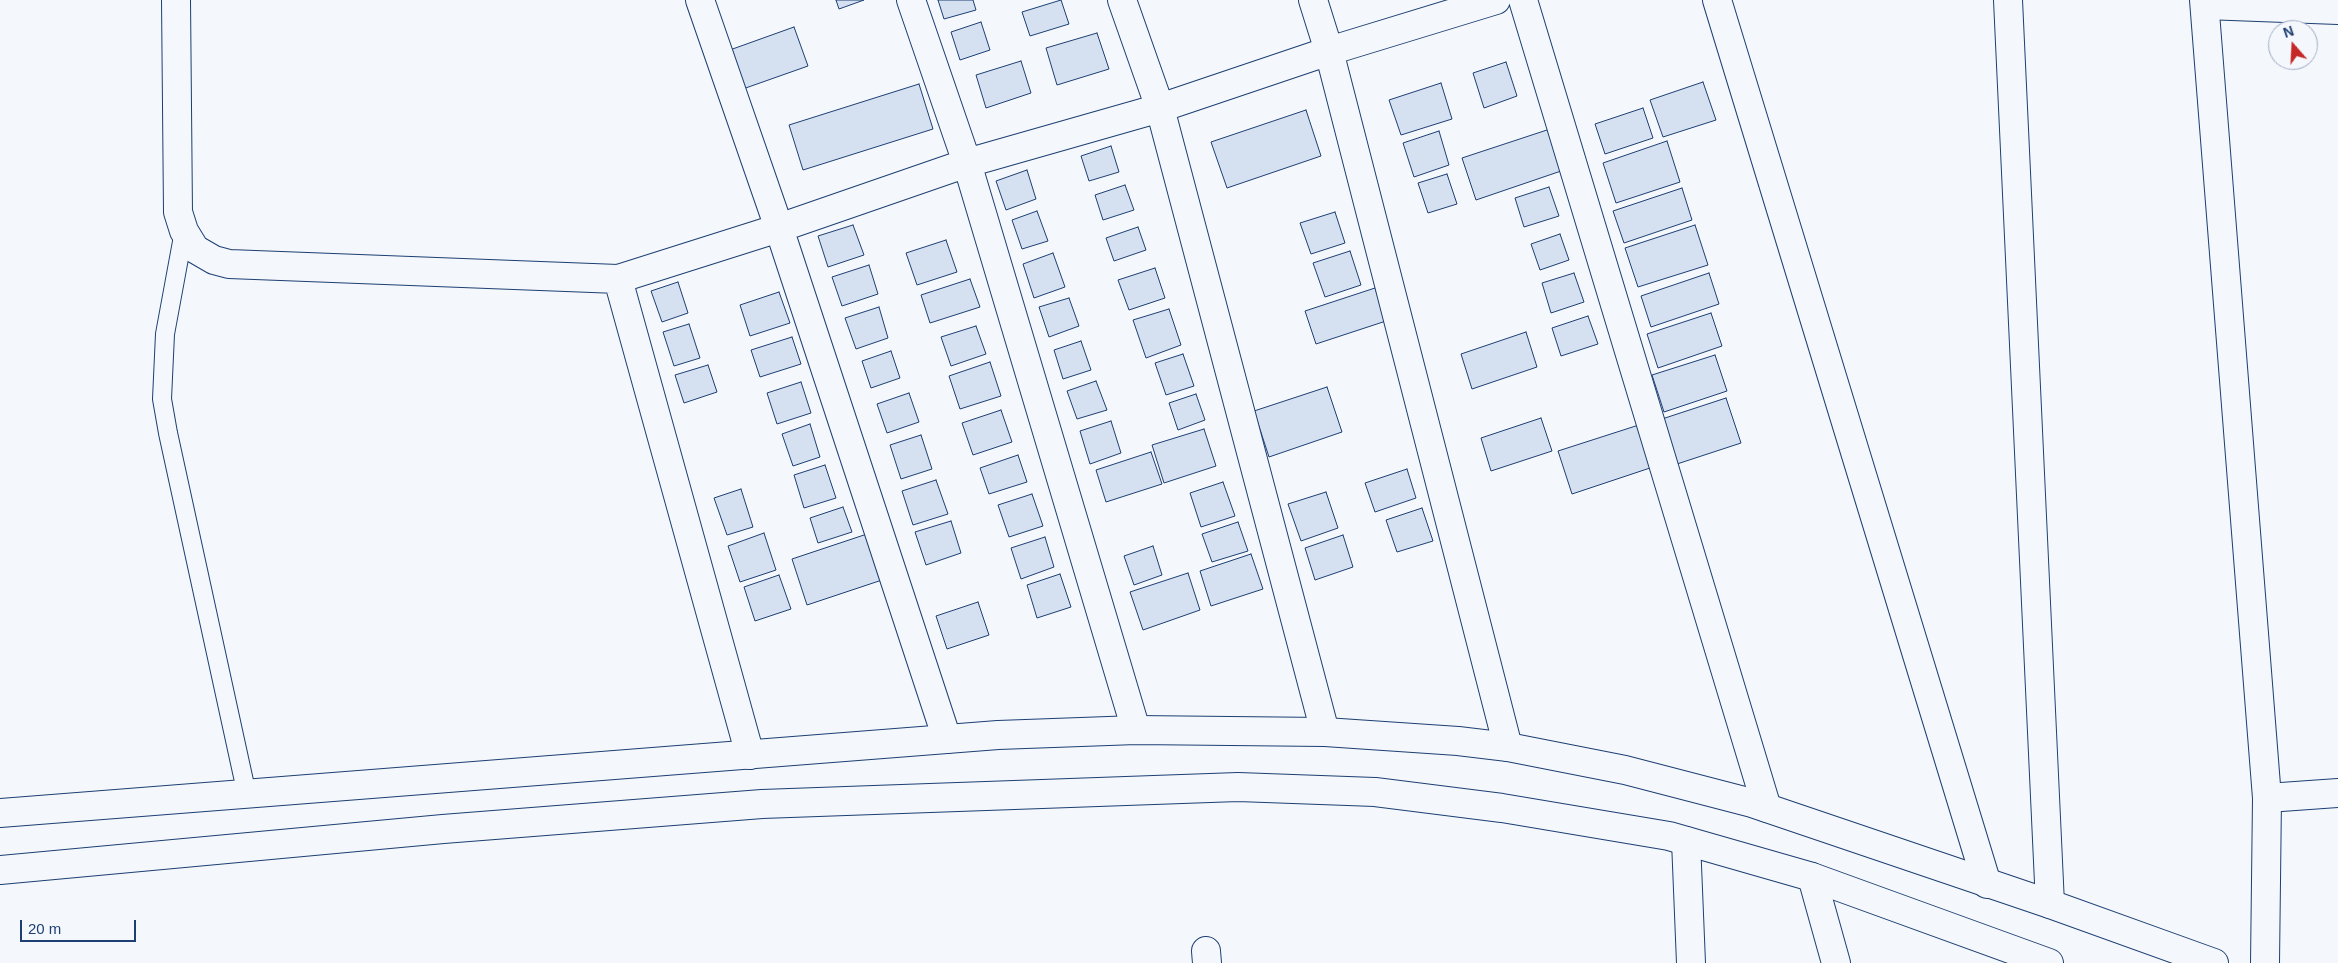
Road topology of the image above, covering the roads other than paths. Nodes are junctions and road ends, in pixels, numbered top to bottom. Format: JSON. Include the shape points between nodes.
{"nodes":[{"id":1,"x":176,"y":0,"type":"edge"},
{"id":2,"x":700,"y":0,"type":"edge"},
{"id":3,"x":911,"y":0,"type":"edge"},
{"id":4,"x":1122,"y":0,"type":"edge"},
{"id":5,"x":1313,"y":0,"type":"edge"},
{"id":6,"x":1496,"y":0,"type":"edge"},
{"id":7,"x":1523,"y":0,"type":"edge"},
{"id":8,"x":1717,"y":0,"type":"edge"},
{"id":9,"x":2008,"y":0,"type":"edge"},
{"id":10,"x":2205,"y":3,"type":"edge"},
{"id":11,"x":2338,"y":10,"type":"edge"},
{"id":12,"x":1329,"y":51,"type":"junction"},
{"id":13,"x":1160,"y":108,"type":"junction"},
{"id":14,"x":967,"y":163,"type":"junction"},
{"id":15,"x":779,"y":228,"type":"junction"},
{"id":16,"x":184,"y":231,"type":"junction"},
{"id":17,"x":618,"y":279,"type":"junction"},
{"id":18,"x":1136,"y":730,"type":"junction"},
{"id":19,"x":1325,"y":732,"type":"junction"},
{"id":20,"x":947,"y":739,"type":"junction"},
{"id":21,"x":1508,"y":747,"type":"junction"},
{"id":22,"x":750,"y":755,"type":"junction"},
{"id":23,"x":2338,"y":793,"type":"edge"},
{"id":24,"x":246,"y":794,"type":"junction"},
{"id":25,"x":2267,"y":798,"type":"junction"},
{"id":26,"x":1767,"y":808,"type":"junction"},
{"id":27,"x":0,"y":813,"type":"edge"},
{"id":28,"x":1686,"y":841,"type":"junction"},
{"id":29,"x":0,"y":870,"type":"edge"},
{"id":30,"x":1812,"y":877,"type":"junction"},
{"id":31,"x":1987,"y":884,"type":"junction"},
{"id":32,"x":2050,"y":904,"type":"junction"},
{"id":33,"x":1692,"y":963,"type":"edge"},
{"id":34,"x":1836,"y":963,"type":"edge"},
{"id":35,"x":2048,"y":963,"type":"edge"},
{"id":36,"x":2214,"y":963,"type":"edge"},
{"id":37,"x":2266,"y":963,"type":"edge"}],
"edges":[{"from":1,"to":16,"type":"street","via":[[178,212]]},
{"from":2,"to":15,"type":"street"},
{"from":3,"to":14,"type":"street"},
{"from":4,"to":13,"type":"street"},
{"from":5,"to":12,"type":"street"},
{"from":6,"to":12,"type":"street"},
{"from":7,"to":26,"type":"street"},
{"from":8,"to":31,"type":"street"},
{"from":9,"to":32,"type":"street"},
{"from":10,"to":11,"type":"street"},
{"from":10,"to":25,"type":"street"},
{"from":12,"to":13,"type":"street"},
{"from":12,"to":21,"type":"street"},
{"from":13,"to":14,"type":"street"},
{"from":13,"to":19,"type":"street"},
{"from":14,"to":15,"type":"street"},
{"from":14,"to":18,"type":"street"},
{"from":15,"to":17,"type":"street"},
{"from":15,"to":20,"type":"street"},
{"from":16,"to":17,"type":"street","via":[[195,249],[228,264]]},
{"from":16,"to":24,"type":"lane","via":[[165,334],[162,400]]},
{"from":17,"to":22,"type":"street"},
{"from":18,"to":19,"type":"street"},
{"from":18,"to":20,"type":"street"},
{"from":19,"to":21,"type":"street"},
{"from":20,"to":22,"type":"street"},
{"from":21,"to":26,"type":"street","via":[[1625,770]]},
{"from":22,"to":24,"type":"street"},
{"from":23,"to":25,"type":"street"},
{"from":24,"to":27,"type":"street"},
{"from":25,"to":37,"type":"street"},
{"from":26,"to":31,"type":"street"},
{"from":28,"to":29,"type":"street","via":[[1502,808],[1375,792],[1238,787],[762,804],[443,829]]},
{"from":28,"to":30,"type":"street"},
{"from":28,"to":33,"type":"street"},
{"from":30,"to":34,"type":"street"},
{"from":30,"to":35,"type":"street"},
{"from":31,"to":32,"type":"street"},
{"from":32,"to":36,"type":"street"}]}
